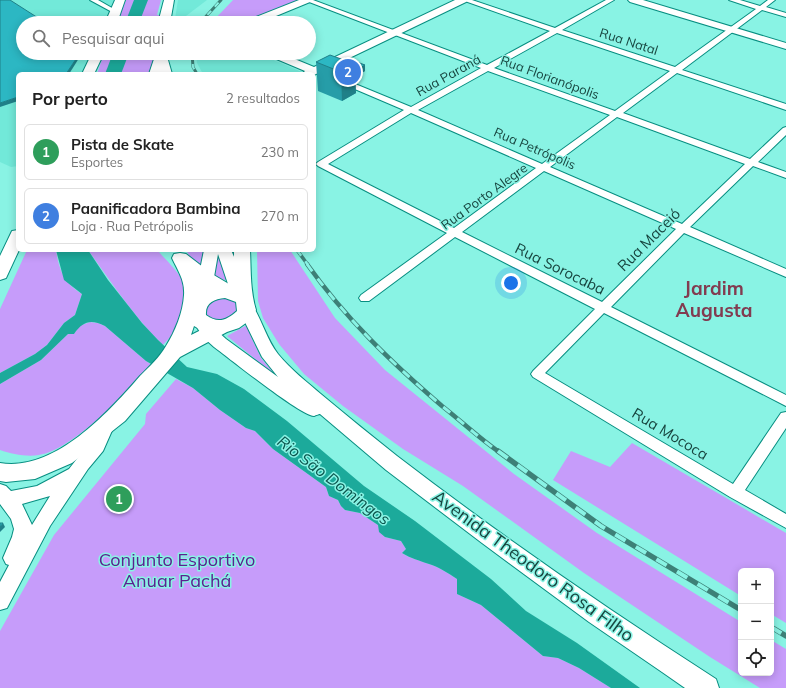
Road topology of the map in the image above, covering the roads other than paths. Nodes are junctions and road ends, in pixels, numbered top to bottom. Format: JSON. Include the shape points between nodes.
{"nodes":[{"id":1,"x":93,"y":0,"type":"edge"},
{"id":2,"x":120,"y":0,"type":"edge"},
{"id":3,"x":169,"y":0,"type":"edge"},
{"id":4,"x":307,"y":0,"type":"edge"},
{"id":5,"x":464,"y":0,"type":"edge"},
{"id":6,"x":611,"y":0,"type":"edge"},
{"id":7,"x":633,"y":0,"type":"edge"},
{"id":8,"x":732,"y":0,"type":"edge"},
{"id":9,"x":772,"y":0,"type":"edge"},
{"id":10,"x":761,"y":8,"type":"junction"},
{"id":11,"x":116,"y":12,"type":"junction"},
{"id":12,"x":786,"y":15,"type":"edge"},
{"id":13,"x":115,"y":16,"type":"edge"},
{"id":14,"x":166,"y":16,"type":"edge"},
{"id":15,"x":267,"y":16,"type":"edge"},
{"id":16,"x":555,"y":30,"type":"junction"},
{"id":17,"x":731,"y":30,"type":"junction"},
{"id":18,"x":394,"y":33,"type":"junction"},
{"id":19,"x":786,"y":46,"type":"edge"},
{"id":20,"x":95,"y":60,"type":"edge"},
{"id":21,"x":158,"y":60,"type":"edge"},
{"id":22,"x":162,"y":60,"type":"edge"},
{"id":23,"x":286,"y":60,"type":"edge"},
{"id":24,"x":488,"y":68,"type":"junction"},
{"id":25,"x":678,"y":70,"type":"junction"},
{"id":26,"x":89,"y":72,"type":"edge"},
{"id":27,"x":156,"y":72,"type":"edge"},
{"id":28,"x":165,"y":72,"type":"edge"},
{"id":29,"x":311,"y":72,"type":"edge"},
{"id":30,"x":316,"y":73,"type":"edge"},
{"id":31,"x":786,"y":107,"type":"edge"},
{"id":32,"x":411,"y":110,"type":"junction"},
{"id":33,"x":616,"y":114,"type":"junction"},
{"id":34,"x":786,"y":130,"type":"edge"},
{"id":35,"x":753,"y":162,"type":"junction"},
{"id":36,"x":321,"y":164,"type":"joint"},
{"id":37,"x":544,"y":168,"type":"junction"},
{"id":38,"x":786,"y":175,"type":"edge"},
{"id":39,"x":683,"y":228,"type":"junction"},
{"id":40,"x":455,"y":233,"type":"junction"},
{"id":41,"x":16,"y":239,"type":"edge"},
{"id":42,"x":211,"y":252,"type":"edge"},
{"id":43,"x":225,"y":252,"type":"edge"},
{"id":44,"x":242,"y":252,"type":"edge"},
{"id":45,"x":175,"y":254,"type":"edge"},
{"id":46,"x":786,"y":273,"type":"edge"},
{"id":47,"x":0,"y":274,"type":"edge"},
{"id":48,"x":206,"y":278,"type":"junction"},
{"id":49,"x":365,"y":298,"type":"dead end"},
{"id":50,"x":240,"y":299,"type":"junction"},
{"id":51,"x":202,"y":300,"type":"junction"},
{"id":52,"x":604,"y":307,"type":"junction"},
{"id":53,"x":211,"y":328,"type":"junction"},
{"id":54,"x":174,"y":352,"type":"junction"},
{"id":55,"x":537,"y":374,"type":"joint"},
{"id":56,"x":786,"y":401,"type":"edge"},
{"id":57,"x":786,"y":417,"type":"edge"},
{"id":58,"x":112,"y":420,"type":"junction"},
{"id":59,"x":362,"y":441,"type":"junction"},
{"id":60,"x":82,"y":464,"type":"junction"},
{"id":61,"x":0,"y":472,"type":"edge"},
{"id":62,"x":736,"y":493,"type":"junction"},
{"id":63,"x":3,"y":495,"type":"edge"},
{"id":64,"x":786,"y":522,"type":"edge"},
{"id":65,"x":0,"y":582,"type":"edge"},
{"id":66,"x":0,"y":601,"type":"edge"},
{"id":67,"x":707,"y":688,"type":"edge"}],
"edges":[{"from":1,"to":11,"type":"street"},
{"from":2,"to":11,"type":"main road"},
{"from":3,"to":14,"type":"main road"},
{"from":4,"to":15,"type":"main road"},
{"from":4,"to":18,"type":"street","name":"Rua Florianópolis"},
{"from":5,"to":16,"type":"street","name":"Rua Natal"},
{"from":5,"to":18,"type":"main road"},
{"from":6,"to":16,"type":"street","name":"Rua Paraná"},
{"from":7,"to":17,"type":"main road"},
{"from":8,"to":10,"type":"street"},
{"from":9,"to":10,"type":"street","name":"Rua Porto Alegre"},
{"from":10,"to":12,"type":"street"},
{"from":10,"to":17,"type":"street","name":"Rua Porto Alegre"},
{"from":11,"to":13,"type":"main road"},
{"from":16,"to":24,"type":"street","name":"Rua Paraná"},
{"from":16,"to":25,"type":"street","name":"Rua Natal"},
{"from":17,"to":19,"type":"main road"},
{"from":17,"to":25,"type":"street","name":"Rua Porto Alegre"},
{"from":18,"to":24,"type":"street","name":"Rua Florianópolis"},
{"from":18,"to":29,"type":"main road"},
{"from":20,"to":26,"type":"main road"},
{"from":21,"to":27,"type":"main road"},
{"from":22,"to":28,"type":"main road"},
{"from":23,"to":29,"type":"main road","name":"Rua Petrópolis"},
{"from":24,"to":32,"type":"street","name":"Rua Paraná"},
{"from":24,"to":33,"type":"street","name":"Rua Florianópolis"},
{"from":25,"to":31,"type":"street","name":"Rua Natal"},
{"from":25,"to":33,"type":"street","name":"Rua Porto Alegre"},
{"from":30,"to":32,"type":"street","name":"Rua Petrópolis"},
{"from":32,"to":36,"type":"street","name":"Rua Paraná"},
{"from":32,"to":37,"type":"street","name":"Rua Petrópolis"},
{"from":33,"to":35,"type":"street","name":"Rua Florianópolis"},
{"from":33,"to":37,"type":"street","name":"Rua Porto Alegre"},
{"from":34,"to":35,"type":"street","name":"Rua Maceió"},
{"from":35,"to":38,"type":"street","name":"Rua Florianópolis"},
{"from":35,"to":39,"type":"street","name":"Rua Maceió"},
{"from":36,"to":40,"type":"street","name":"Rua Sorocaba"},
{"from":37,"to":39,"type":"street","name":"Rua Petrópolis"},
{"from":37,"to":40,"type":"street","name":"Rua Porto Alegre"},
{"from":39,"to":46,"type":"street","name":"Rua Petrópolis"},
{"from":39,"to":52,"type":"street","name":"Rua Maceió"},
{"from":40,"to":49,"type":"street","name":"Rua Porto Alegre"},
{"from":40,"to":52,"type":"street","name":"Rua Sorocaba"},
{"from":41,"to":47,"type":"main road"},
{"from":42,"to":48,"type":"main road"},
{"from":43,"to":50,"type":"main road","name":"Avenida Theodoro Rosa Filho"},
{"from":44,"to":50,"type":"main road"},
{"from":45,"to":48,"type":"main road"},
{"from":45,"to":54,"type":"main road","via":[[191,277],[192,300],[186,326]]},
{"from":48,"to":50,"type":"main road"},
{"from":48,"to":51,"type":"main road"},
{"from":50,"to":51,"type":"main road","via":[[216,293]]},
{"from":50,"to":53,"type":"main road","via":[[239,321]]},
{"from":50,"to":59,"type":"main road","name":"Avenida Theodoro Rosa Filho","via":[[255,324],[260,339],[276,363]]},
{"from":51,"to":53,"type":"main road","via":[[197,317]]},
{"from":52,"to":55,"type":"street","name":"Rua Maceió"},
{"from":52,"to":56,"type":"street","name":"Rua Sorocaba"},
{"from":53,"to":54,"type":"main road"},
{"from":53,"to":59,"type":"main road","name":"Avenida Theodoro Rosa Filho","via":[[220,343],[285,391]]},
{"from":54,"to":58,"type":"main road"},
{"from":55,"to":62,"type":"street","name":"Rua Mococa"},
{"from":57,"to":62,"type":"street"},
{"from":58,"to":60,"type":"street","via":[[97,446]]},
{"from":58,"to":61,"type":"main road","via":[[81,445],[48,465],[35,470]]},
{"from":59,"to":67,"type":"main road","name":"Avenida Theodoro Rosa Filho","via":[[489,537]]},
{"from":60,"to":63,"type":"street","via":[[50,489],[21,498]]},
{"from":60,"to":66,"type":"street","via":[[44,520]]},
{"from":62,"to":64,"type":"street","name":"Rua Mococa"},
{"from":63,"to":65,"type":"street","via":[[19,513],[23,521],[23,534],[19,548]]}]}
